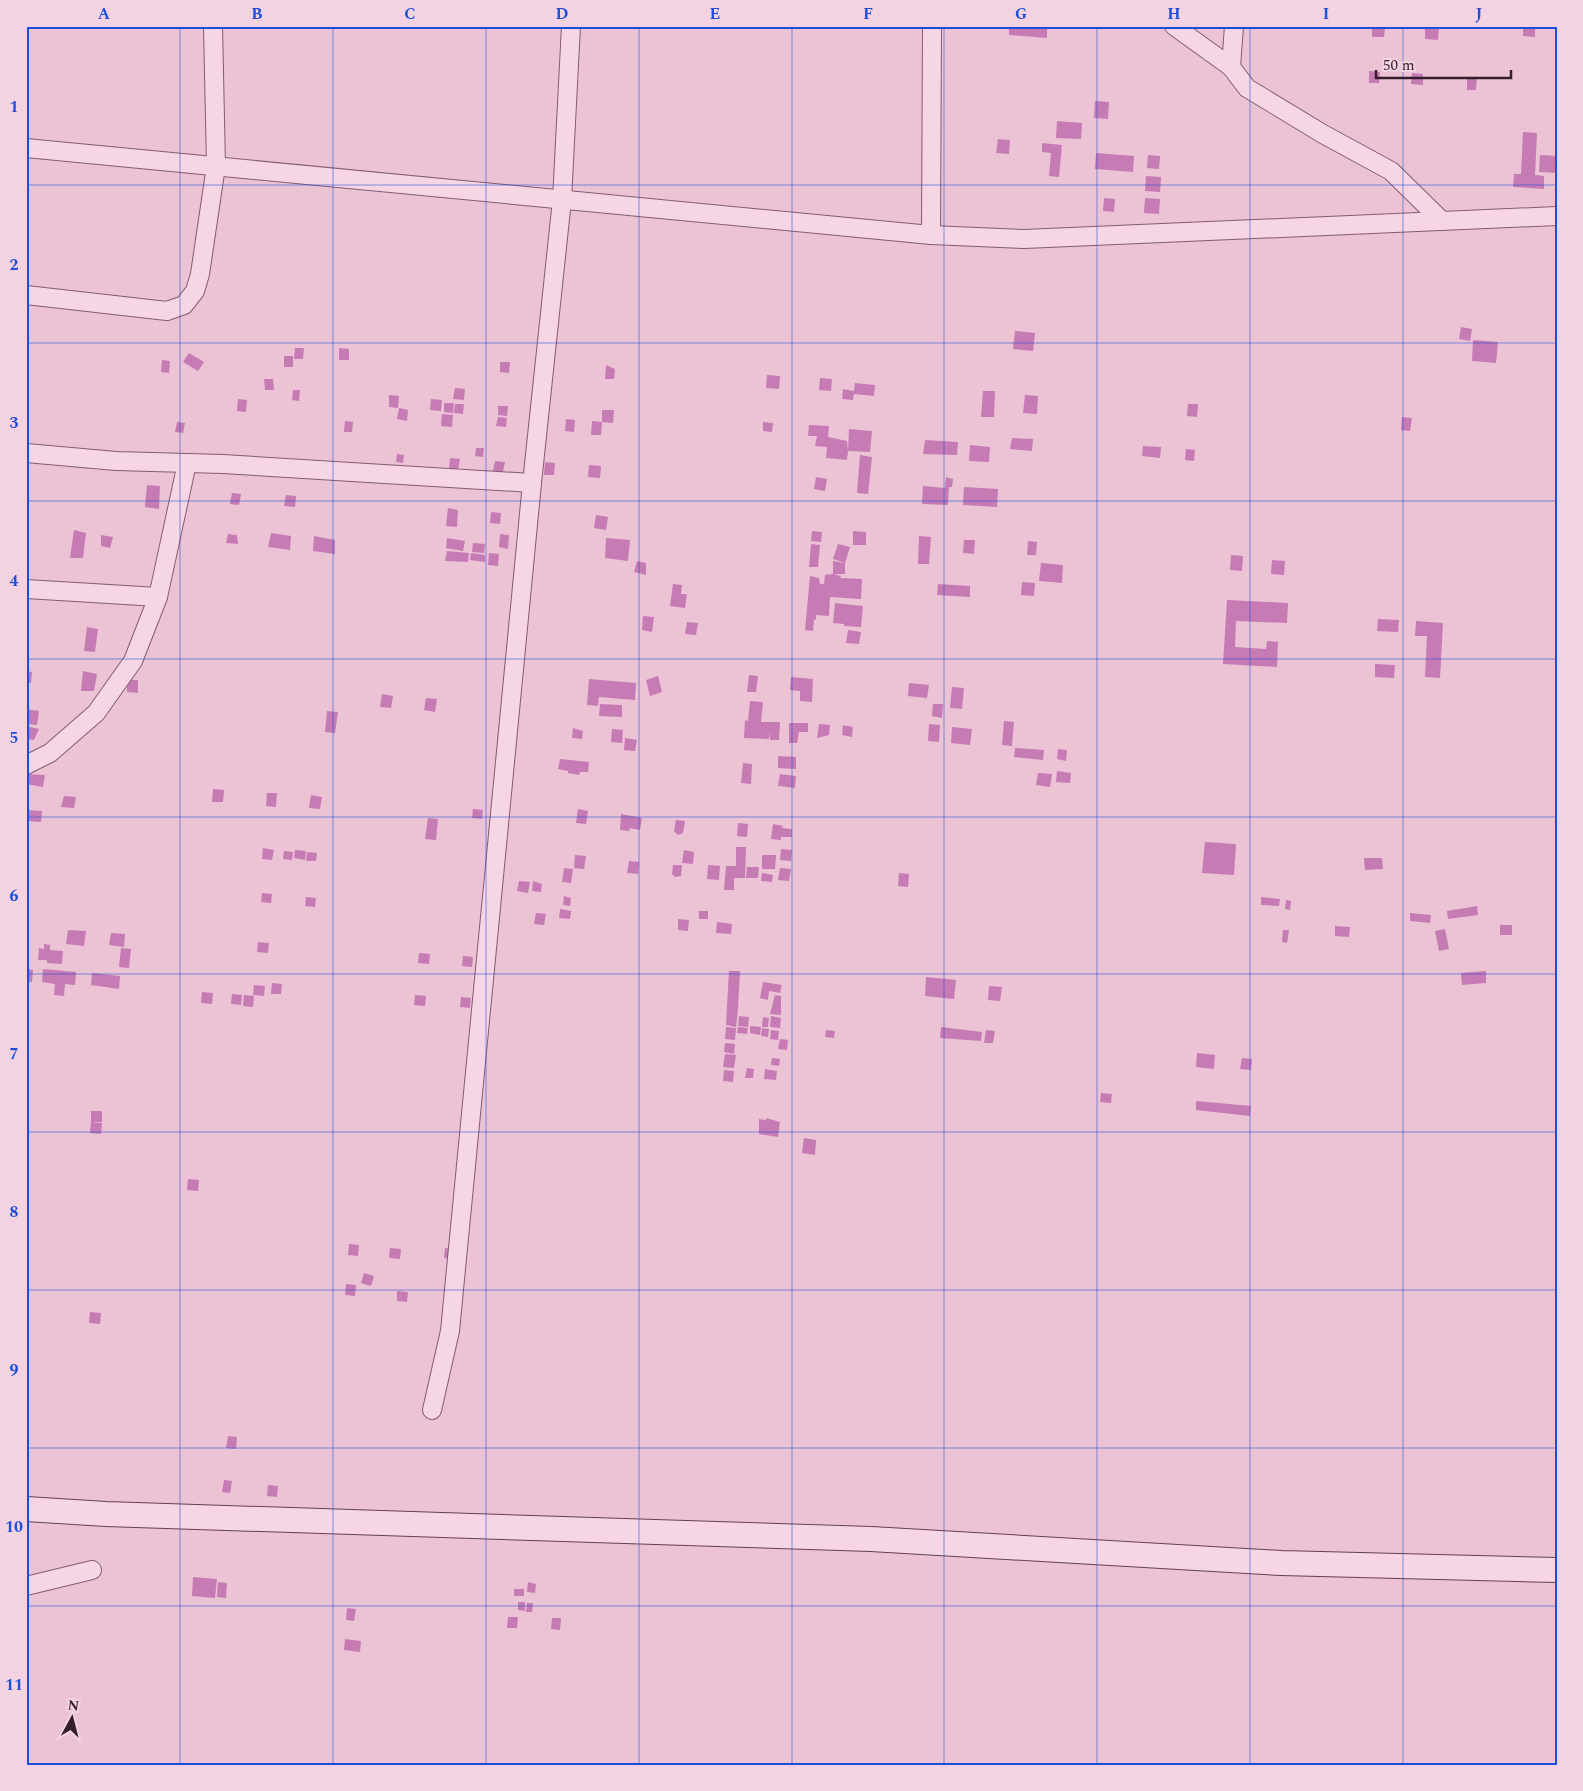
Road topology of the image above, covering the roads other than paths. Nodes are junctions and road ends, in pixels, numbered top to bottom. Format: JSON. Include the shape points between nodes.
{"nodes":[{"id":1,"x":213,"y":26,"type":"edge"},
{"id":2,"x":571,"y":26,"type":"edge"},
{"id":3,"x":932,"y":26,"type":"edge"},
{"id":4,"x":1174,"y":26,"type":"edge"},
{"id":5,"x":1234,"y":26,"type":"edge"},
{"id":6,"x":1231,"y":66,"type":"junction"},
{"id":7,"x":26,"y":148,"type":"edge"},
{"id":8,"x":216,"y":166,"type":"junction"},
{"id":9,"x":562,"y":200,"type":"junction"},
{"id":10,"x":1557,"y":216,"type":"edge"},
{"id":11,"x":1442,"y":221,"type":"junction"},
{"id":12,"x":931,"y":235,"type":"junction"},
{"id":13,"x":26,"y":295,"type":"edge"},
{"id":14,"x":26,"y":453,"type":"edge"},
{"id":15,"x":187,"y":463,"type":"junction"},
{"id":16,"x":532,"y":483,"type":"junction"},
{"id":17,"x":26,"y":589,"type":"edge"},
{"id":18,"x":158,"y":597,"type":"junction"},
{"id":19,"x":26,"y":765,"type":"edge"},
{"id":20,"x":432,"y":1410,"type":"dead end"},
{"id":21,"x":26,"y":1509,"type":"edge"},
{"id":22,"x":92,"y":1570,"type":"dead end"},
{"id":23,"x":1557,"y":1570,"type":"edge"},
{"id":24,"x":26,"y":1586,"type":"edge"}],
"edges":[{"from":1,"to":8,"type":"street"},
{"from":2,"to":9,"type":"street"},
{"from":3,"to":12,"type":"street"},
{"from":4,"to":6,"type":"street"},
{"from":5,"to":6,"type":"street"},
{"from":6,"to":11,"type":"street","via":[[1247,88],[1392,171]]},
{"from":7,"to":8,"type":"street"},
{"from":8,"to":9,"type":"street"},
{"from":8,"to":13,"type":"street","via":[[200,274],[195,291],[184,305],[167,311]]},
{"from":9,"to":12,"type":"street"},
{"from":9,"to":16,"type":"street"},
{"from":10,"to":11,"type":"street"},
{"from":11,"to":12,"type":"street","via":[[1024,239]]},
{"from":14,"to":15,"type":"street"},
{"from":15,"to":16,"type":"street"},
{"from":15,"to":18,"type":"street"},
{"from":16,"to":20,"type":"street","via":[[450,1331]]},
{"from":17,"to":18,"type":"street"},
{"from":18,"to":19,"type":"street","via":[[133,661],[96,713],[50,753]]},
{"from":21,"to":23,"type":"main road","via":[[116,1515],[871,1539],[1281,1563]]},
{"from":22,"to":24,"type":"street"}]}
